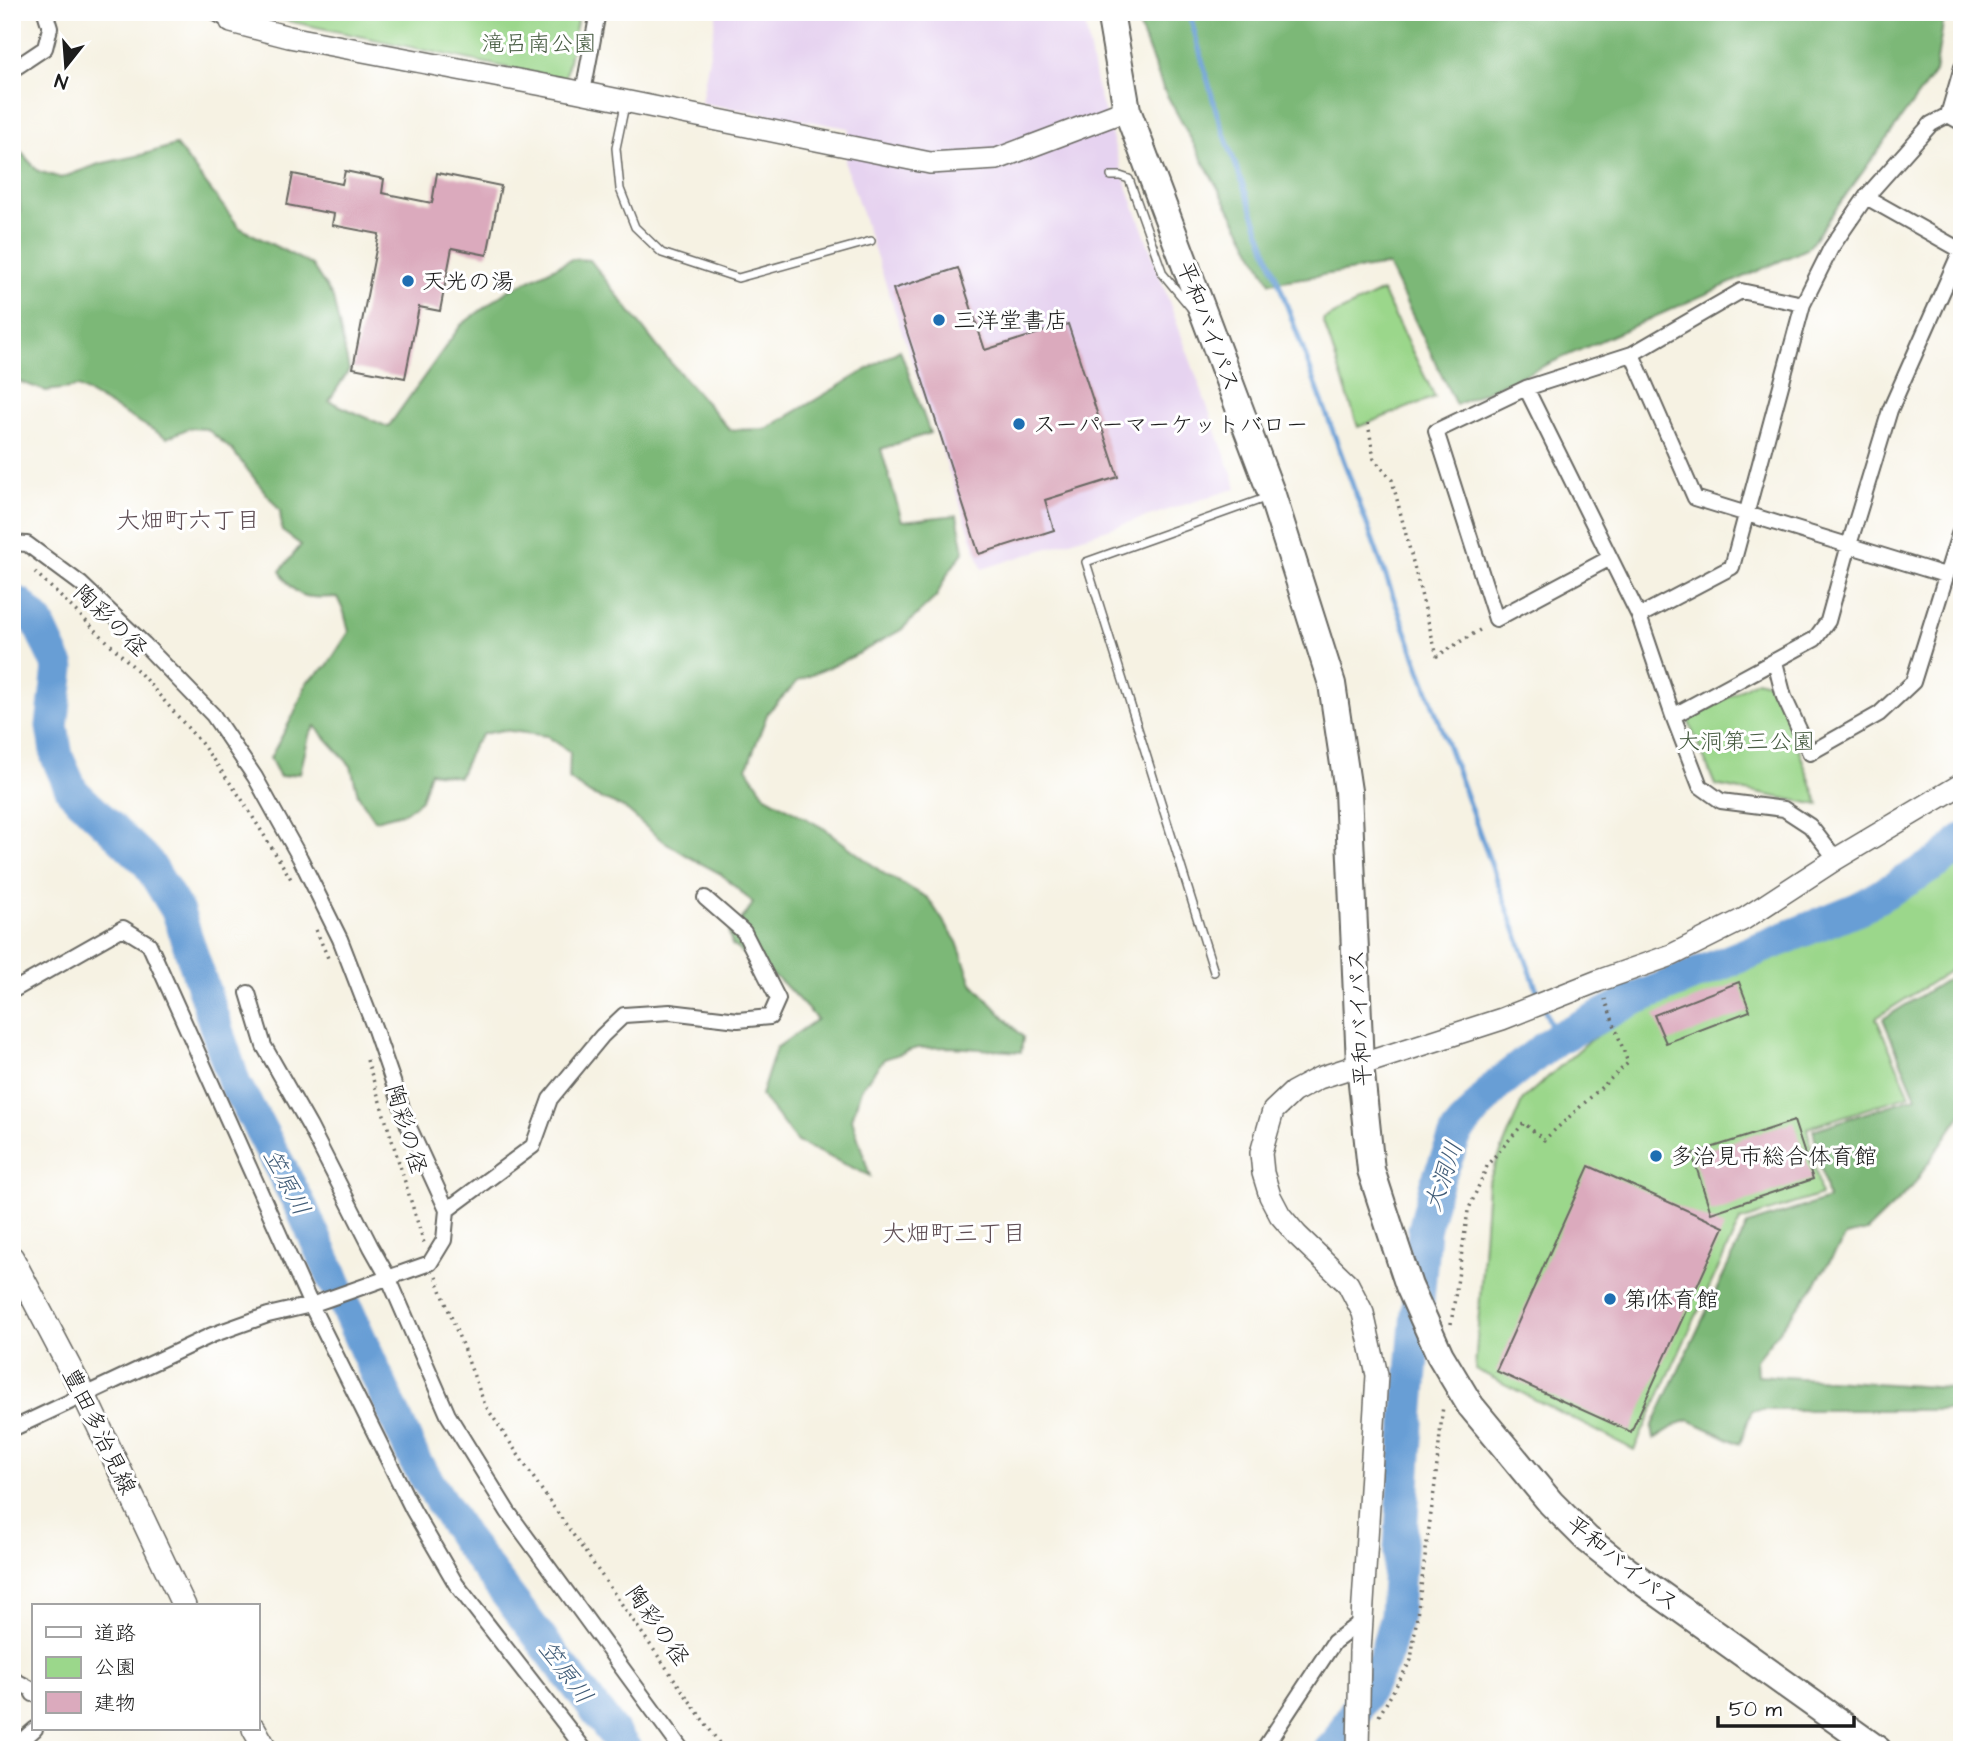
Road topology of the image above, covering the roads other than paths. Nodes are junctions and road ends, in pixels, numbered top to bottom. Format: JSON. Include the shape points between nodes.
{"nodes":[{"id":1,"x":45,"y":12,"type":"edge"},
{"id":2,"x":598,"y":12,"type":"edge"},
{"id":3,"x":1110,"y":12,"type":"edge"},
{"id":4,"x":223,"y":17,"type":"edge"},
{"id":5,"x":1962,"y":67,"type":"edge"},
{"id":6,"x":12,"y":70,"type":"edge"},
{"id":7,"x":583,"y":92,"type":"junction"},
{"id":8,"x":626,"y":101,"type":"junction"},
{"id":9,"x":1127,"y":110,"type":"junction"},
{"id":10,"x":1948,"y":116,"type":"junction"},
{"id":11,"x":1962,"y":123,"type":"edge"},
{"id":12,"x":1111,"y":176,"type":"dead end"},
{"id":13,"x":1866,"y":197,"type":"junction"},
{"id":14,"x":871,"y":241,"type":"dead end"},
{"id":15,"x":1961,"y":250,"type":"edge"},
{"id":16,"x":1803,"y":304,"type":"junction"},
{"id":17,"x":1211,"y":332,"type":"junction"},
{"id":18,"x":1632,"y":354,"type":"junction"},
{"id":19,"x":1525,"y":388,"type":"junction"},
{"id":20,"x":1272,"y":495,"type":"junction"},
{"id":21,"x":1747,"y":515,"type":"junction"},
{"id":22,"x":1962,"y":525,"type":"edge"},
{"id":23,"x":12,"y":543,"type":"edge"},
{"id":24,"x":1849,"y":545,"type":"junction"},
{"id":25,"x":1610,"y":558,"type":"junction"},
{"id":26,"x":1945,"y":575,"type":"junction"},
{"id":27,"x":1639,"y":616,"type":"junction"},
{"id":28,"x":1775,"y":662,"type":"junction"},
{"id":29,"x":1673,"y":716,"type":"junction"},
{"id":30,"x":1954,"y":788,"type":"edge"},
{"id":31,"x":1836,"y":859,"type":"junction"},
{"id":32,"x":705,"y":898,"type":"dead end"},
{"id":33,"x":1214,"y":972,"type":"dead end"},
{"id":34,"x":12,"y":990,"type":"edge"},
{"id":35,"x":248,"y":993,"type":"dead end"},
{"id":36,"x":1360,"y":1064,"type":"junction"},
{"id":37,"x":447,"y":1210,"type":"junction"},
{"id":38,"x":12,"y":1258,"type":"edge"},
{"id":39,"x":389,"y":1279,"type":"junction"},
{"id":40,"x":311,"y":1305,"type":"junction"},
{"id":41,"x":84,"y":1395,"type":"junction"},
{"id":42,"x":12,"y":1429,"type":"edge"},
{"id":43,"x":183,"y":1604,"type":"edge"},
{"id":44,"x":1362,"y":1621,"type":"junction"},
{"id":45,"x":12,"y":1679,"type":"edge"},
{"id":46,"x":32,"y":1692,"type":"edge"},
{"id":47,"x":34,"y":1730,"type":"edge"},
{"id":48,"x":255,"y":1730,"type":"edge"},
{"id":49,"x":12,"y":1749,"type":"edge"},
{"id":50,"x":266,"y":1750,"type":"edge"},
{"id":51,"x":585,"y":1750,"type":"edge"},
{"id":52,"x":682,"y":1750,"type":"edge"},
{"id":53,"x":1263,"y":1750,"type":"edge"},
{"id":54,"x":1358,"y":1750,"type":"edge"},
{"id":55,"x":1878,"y":1750,"type":"edge"}],
"edges":[{"from":1,"to":6,"type":"street","via":[[50,28],[45,48]]},
{"from":2,"to":7,"type":"street"},
{"from":3,"to":9,"type":"highway","name":"平和バイパス"},
{"from":4,"to":7,"type":"street","via":[[289,37]]},
{"from":5,"to":10,"type":"street"},
{"from":7,"to":8,"type":"street"},
{"from":8,"to":9,"type":"street","via":[[930,163],[997,159]]},
{"from":8,"to":14,"type":"lane","via":[[616,148],[620,189],[635,228],[662,253],[738,278]]},
{"from":9,"to":17,"type":"highway","name":"平和バイパス"},
{"from":10,"to":11,"type":"street"},
{"from":10,"to":13,"type":"street","via":[[1931,124]]},
{"from":12,"to":17,"type":"lane","via":[[1129,179],[1163,274]]},
{"from":13,"to":15,"type":"street"},
{"from":13,"to":16,"type":"street","via":[[1831,248]]},
{"from":15,"to":24,"type":"street","via":[[1890,410]]},
{"from":16,"to":18,"type":"street","via":[[1741,291]]},
{"from":16,"to":21,"type":"street"},
{"from":17,"to":20,"type":"highway","name":"平和バイパス"},
{"from":18,"to":19,"type":"street"},
{"from":18,"to":21,"type":"street","via":[[1695,498]]},
{"from":19,"to":25,"type":"street"},
{"from":19,"to":25,"type":"street","via":[[1436,431],[1496,619]]},
{"from":20,"to":33,"type":"lane","via":[[1086,562]]},
{"from":20,"to":36,"type":"highway","name":"平和バイパス","via":[[1332,684],[1348,791]]},
{"from":21,"to":24,"type":"street"},
{"from":21,"to":27,"type":"street","via":[[1732,567]]},
{"from":22,"to":26,"type":"street"},
{"from":23,"to":37,"type":"street","via":[[27,544],[81,584],[144,644],[213,715],[256,777],[340,939],[408,1125]]},
{"from":24,"to":26,"type":"street"},
{"from":24,"to":28,"type":"street","via":[[1828,621],[1815,639]]},
{"from":25,"to":27,"type":"street"},
{"from":26,"to":28,"type":"street","via":[[1913,682],[1879,713],[1810,753],[1784,696]]},
{"from":27,"to":29,"type":"street"},
{"from":28,"to":29,"type":"street"},
{"from":29,"to":31,"type":"street","via":[[1700,786],[1721,801],[1784,809],[1810,826]]},
{"from":30,"to":31,"type":"street"},
{"from":31,"to":36,"type":"street","via":[[1744,919],[1672,955],[1502,1019]]},
{"from":32,"to":37,"type":"street","via":[[744,932],[778,999],[770,1017],[738,1020],[670,1012],[624,1015],[550,1099],[533,1146]]},
{"from":34,"to":40,"type":"street","via":[[123,928],[149,944]]},
{"from":35,"to":39,"type":"street","via":[[264,1046]]},
{"from":36,"to":44,"type":"street","via":[[1293,1092],[1273,1111],[1261,1153],[1270,1196],[1280,1215],[1348,1284],[1363,1313],[1377,1375]]},
{"from":36,"to":55,"type":"highway","name":"平和バイパス","bridge":true,"via":[[1371,1170],[1409,1286],[1440,1355],[1470,1405],[1587,1539]]},
{"from":37,"to":39,"type":"street","via":[[444,1240],[430,1264]]},
{"from":38,"to":41,"type":"main road","name":"豊田多治見線"},
{"from":39,"to":40,"type":"street"},
{"from":39,"to":52,"type":"street","via":[[448,1415],[502,1501]]},
{"from":40,"to":41,"type":"street","via":[[212,1335]]},
{"from":40,"to":51,"type":"street","via":[[413,1510],[456,1584]]},
{"from":41,"to":42,"type":"street"},
{"from":41,"to":43,"type":"main road","name":"豊田多治見線"},
{"from":44,"to":53,"type":"street","via":[[1334,1642]]},
{"from":44,"to":54,"type":"street","bridge":true},
{"from":45,"to":46,"type":"street"},
{"from":47,"to":49,"type":"street"},
{"from":48,"to":50,"type":"main road"}]}
